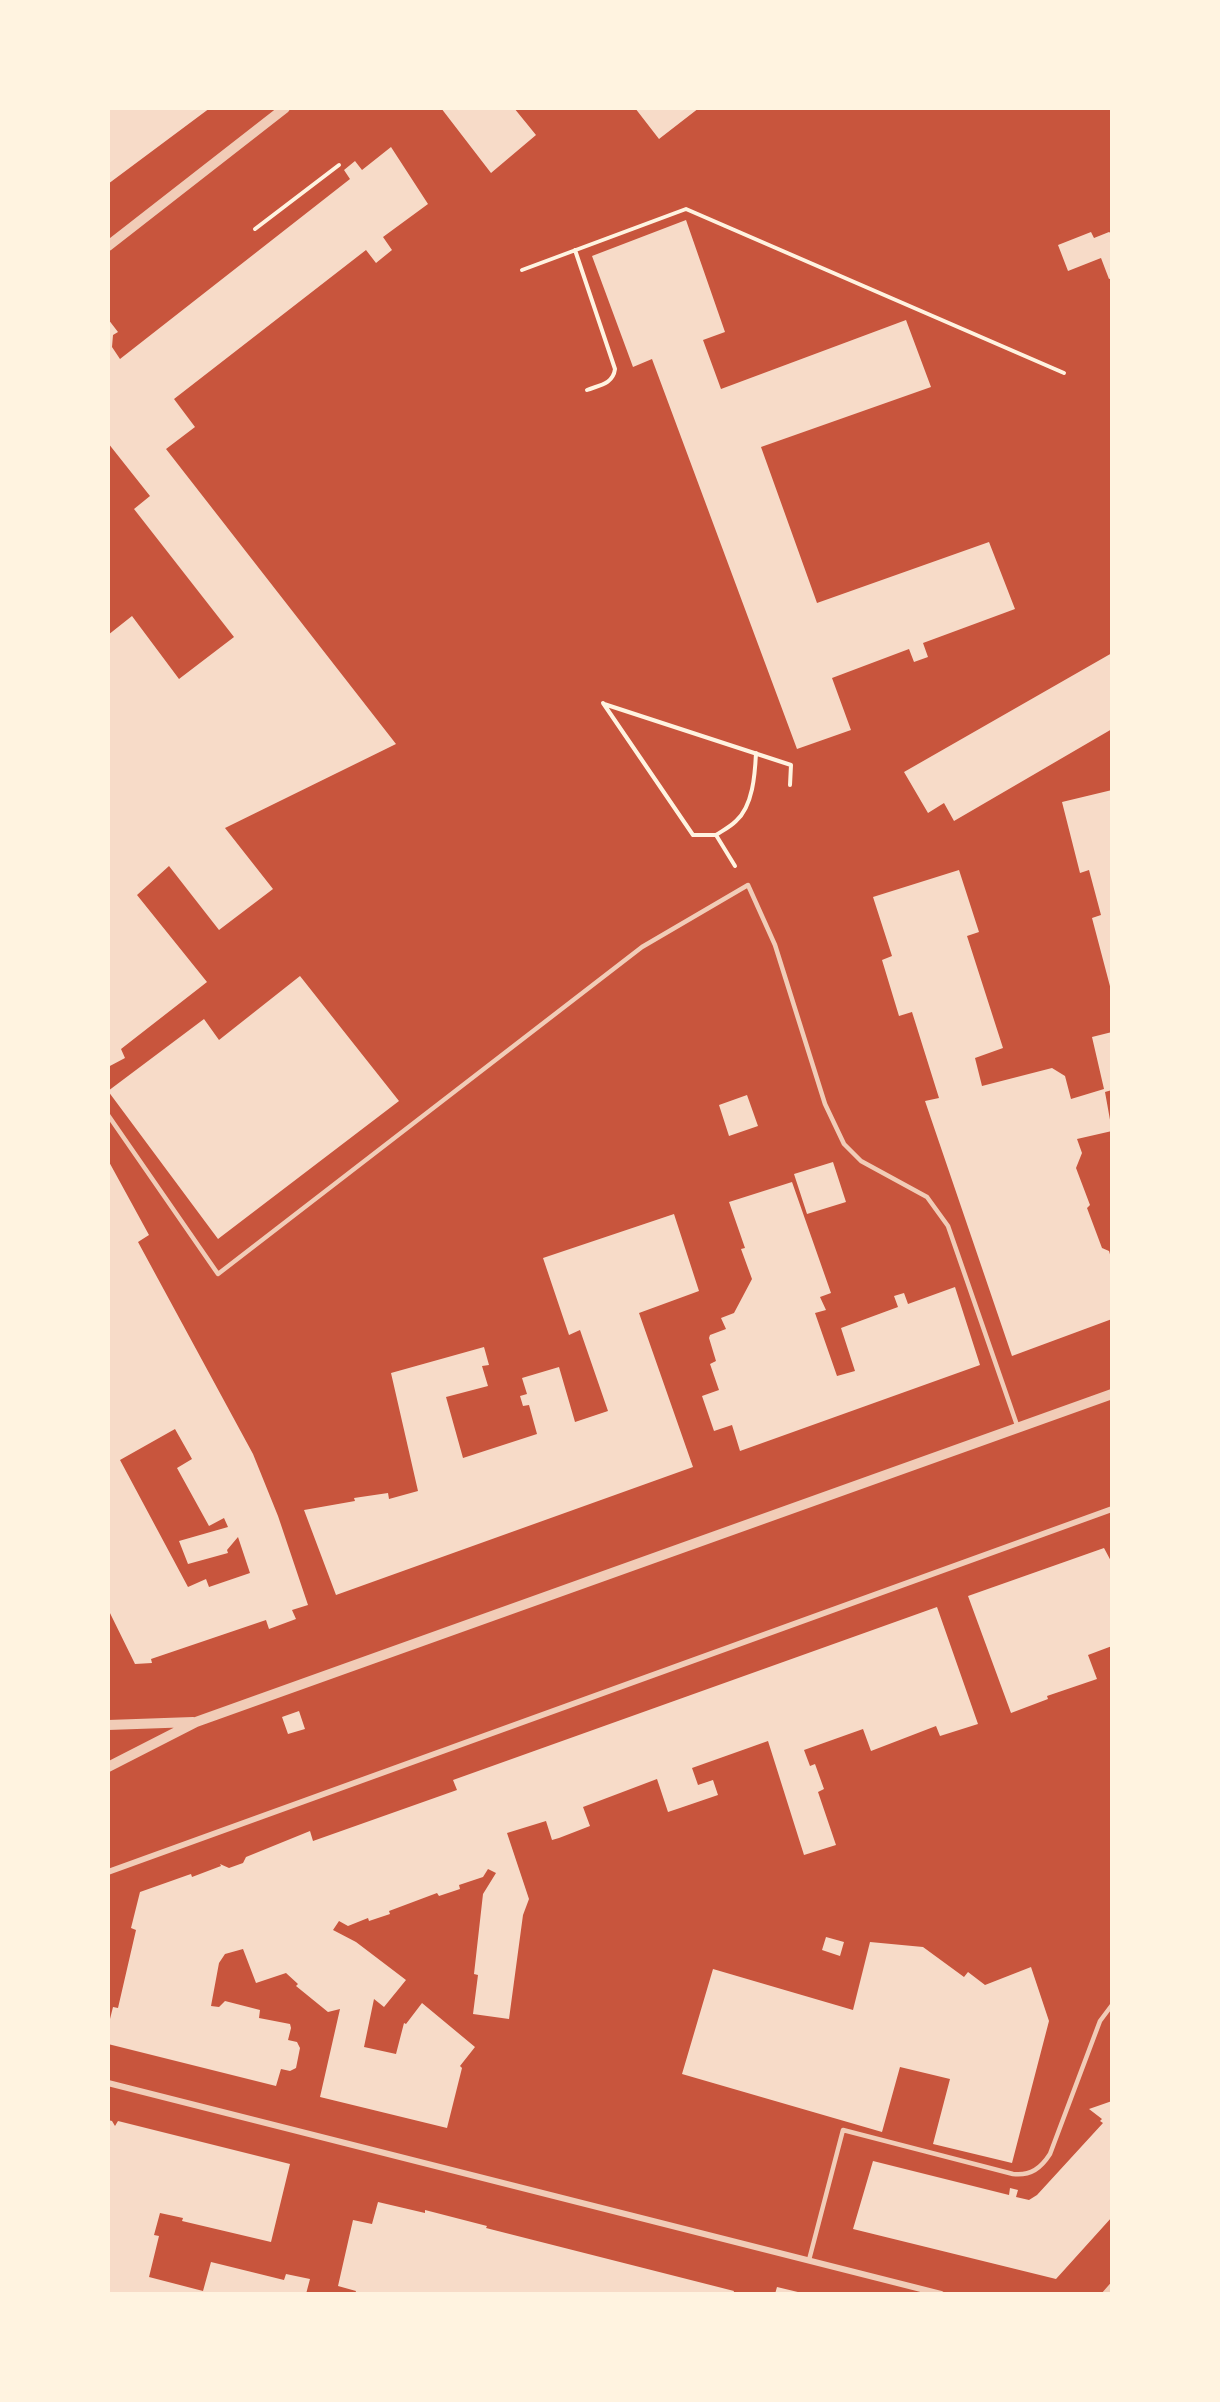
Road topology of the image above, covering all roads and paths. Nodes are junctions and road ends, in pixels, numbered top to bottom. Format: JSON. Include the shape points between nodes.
{"nodes":[{"id":1,"x":285,"y":108,"type":"edge"},
{"id":2,"x":339,"y":165,"type":"dead end"},
{"id":3,"x":255,"y":229,"type":"dead end"},
{"id":4,"x":108,"y":246,"type":"edge"},
{"id":5,"x":575,"y":250,"type":"junction"},
{"id":6,"x":522,"y":270,"type":"dead end"},
{"id":7,"x":1064,"y":372,"type":"dead end"},
{"id":8,"x":587,"y":390,"type":"dead end"},
{"id":9,"x":756,"y":753,"type":"junction"},
{"id":10,"x":790,"y":785,"type":"dead end"},
{"id":11,"x":716,"y":835,"type":"junction"},
{"id":12,"x":738,"y":870,"type":"dead end"},
{"id":13,"x":108,"y":1114,"type":"edge"},
{"id":14,"x":1112,"y":1394,"type":"edge"},
{"id":15,"x":1018,"y":1428,"type":"junction"},
{"id":16,"x":1112,"y":1509,"type":"edge"},
{"id":17,"x":196,"y":1722,"type":"junction"},
{"id":18,"x":108,"y":1725,"type":"edge"},
{"id":19,"x":108,"y":1767,"type":"edge"},
{"id":20,"x":108,"y":1872,"type":"edge"},
{"id":21,"x":1112,"y":2005,"type":"edge"},
{"id":22,"x":108,"y":2083,"type":"edge"},
{"id":23,"x":808,"y":2260,"type":"junction"},
{"id":24,"x":1112,"y":2286,"type":"edge"},
{"id":25,"x":941,"y":2294,"type":"edge"},
{"id":26,"x":1105,"y":2294,"type":"edge"}],
"edges":[{"from":1,"to":4,"type":"street"},
{"from":2,"to":3,"type":"path"},
{"from":5,"to":6,"type":"path"},
{"from":5,"to":7,"type":"path","via":[[686,209]]},
{"from":5,"to":8,"type":"path","via":[[615,369],[609,382]]},
{"from":9,"to":10,"type":"path","via":[[791,765]]},
{"from":9,"to":11,"type":"path","via":[[754,783],[745,807],[738,820]]},
{"from":9,"to":11,"type":"path","via":[[603,703],[693,835]]},
{"from":11,"to":12,"type":"path"},
{"from":13,"to":15,"type":"lane","via":[[218,1274],[642,947],[748,885],[775,945],[834,1128],[861,1161],[927,1197],[948,1226]]},
{"from":14,"to":15,"type":"street"},
{"from":15,"to":17,"type":"street"},
{"from":16,"to":20,"type":"street"},
{"from":17,"to":18,"type":"street"},
{"from":17,"to":19,"type":"street"},
{"from":21,"to":23,"type":"lane","via":[[1100,2021],[1043,2165],[1032,2172],[1013,2174],[843,2130]]},
{"from":22,"to":23,"type":"street"},
{"from":23,"to":25,"type":"street"},
{"from":24,"to":26,"type":"street"}]}
